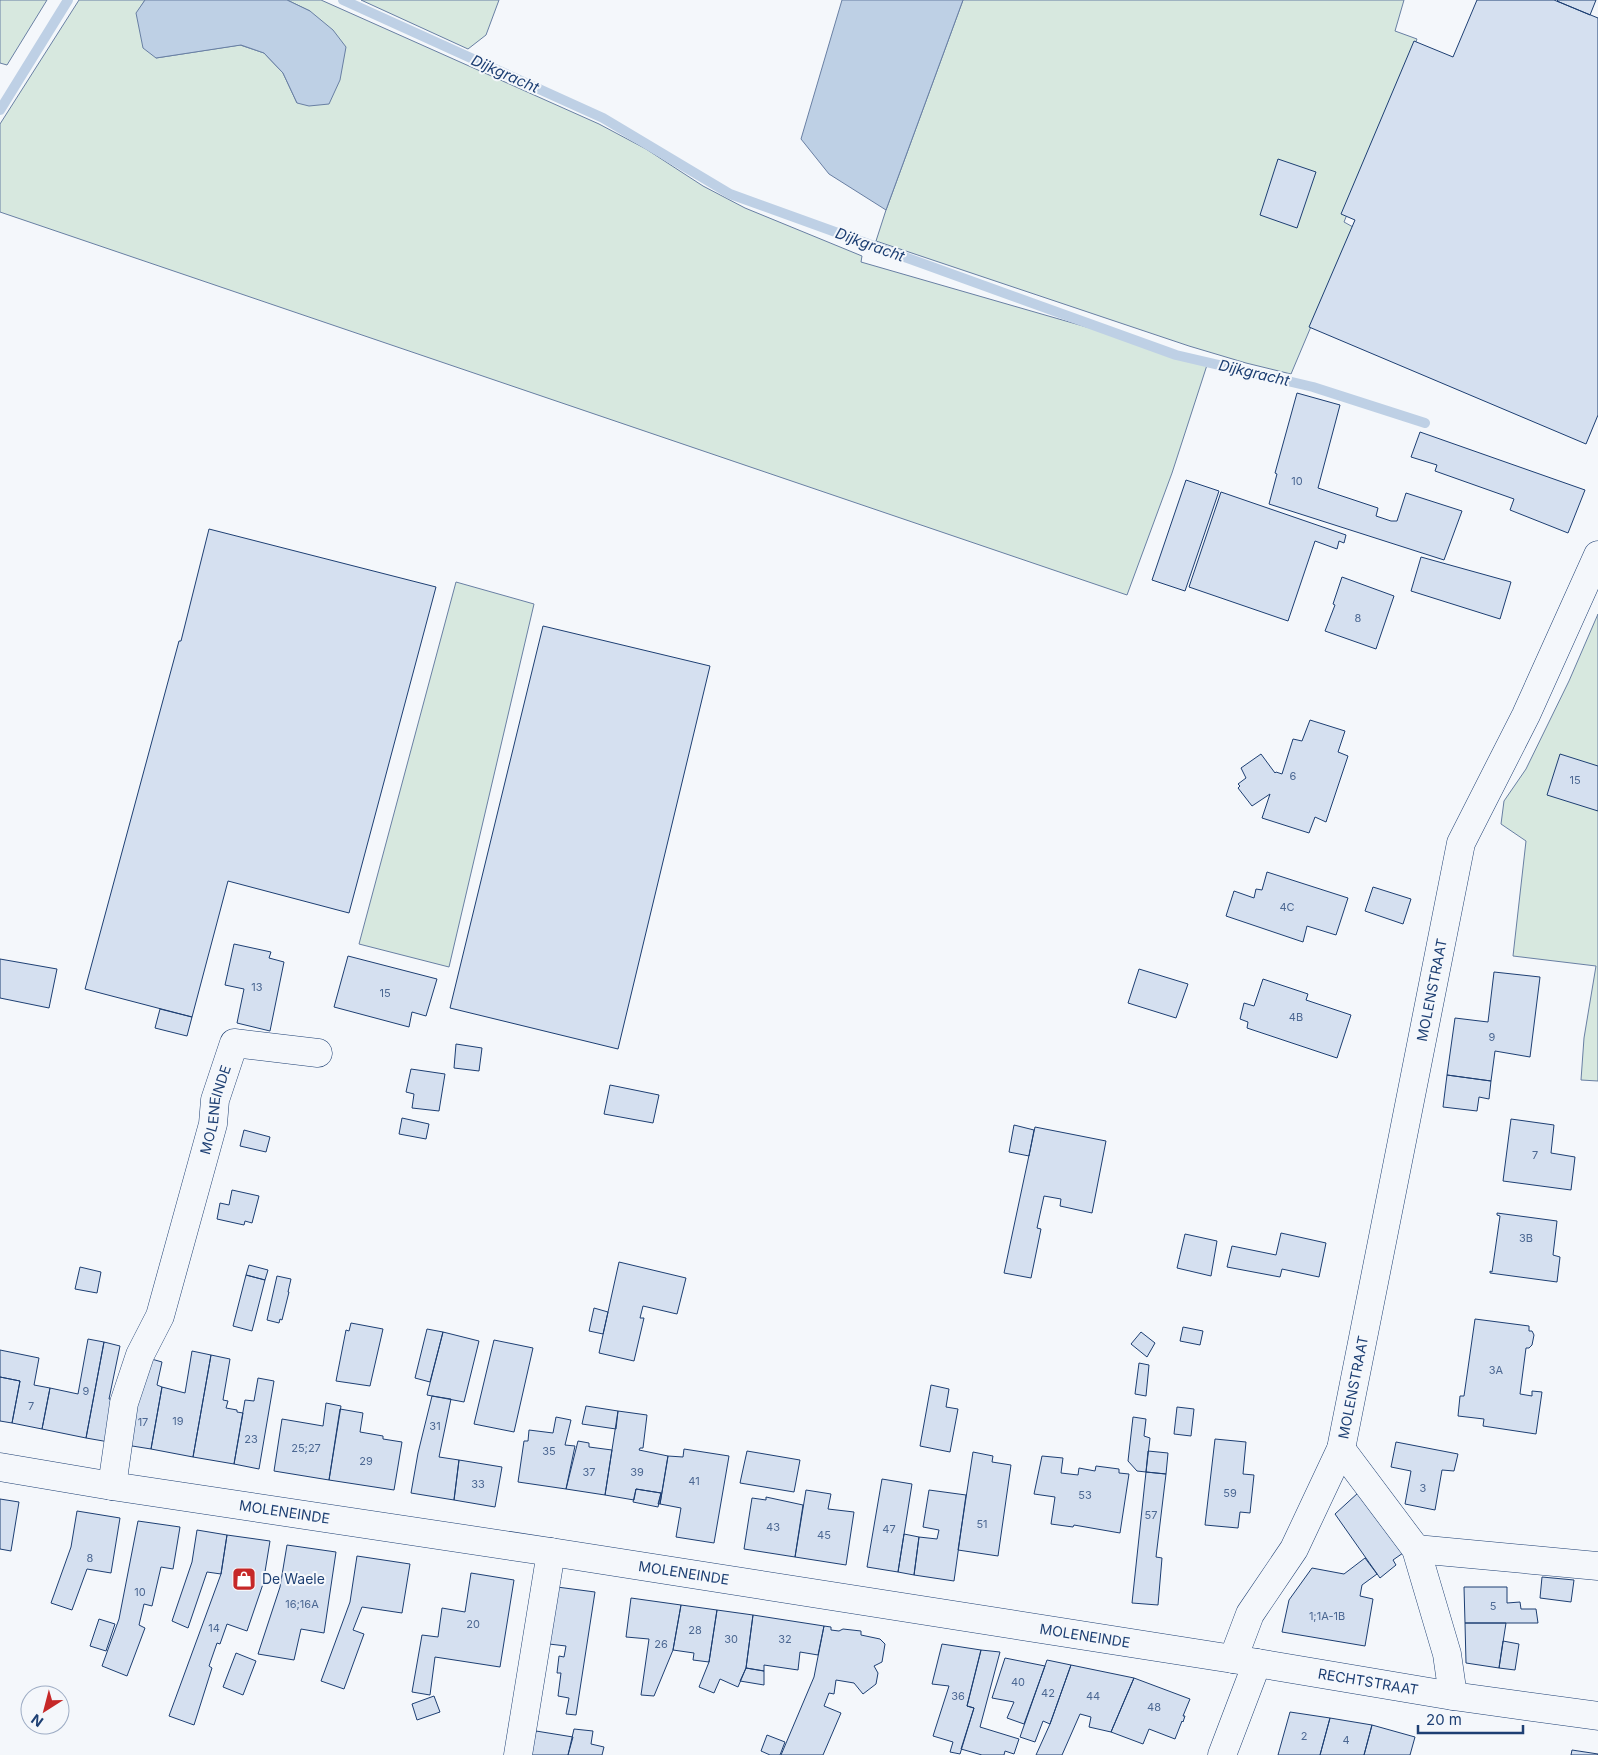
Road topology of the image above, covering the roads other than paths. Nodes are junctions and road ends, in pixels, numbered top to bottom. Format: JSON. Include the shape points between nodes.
{"nodes":[{"id":1,"x":1598,"y":555,"type":"edge"},
{"id":2,"x":318,"y":1053,"type":"dead end"},
{"id":3,"x":1341,"y":1449,"type":"junction"},
{"id":4,"x":0,"y":1467,"type":"edge"},
{"id":5,"x":112,"y":1486,"type":"junction"},
{"id":6,"x":1416,"y":1549,"type":"junction"},
{"id":7,"x":551,"y":1552,"type":"junction"},
{"id":8,"x":1598,"y":1566,"type":"edge"},
{"id":9,"x":1245,"y":1661,"type":"junction"},
{"id":10,"x":1453,"y":1696,"type":"junction"},
{"id":11,"x":1598,"y":1716,"type":"edge"},
{"id":12,"x":518,"y":1755,"type":"edge"},
{"id":13,"x":1222,"y":1755,"type":"edge"}],
"edges":[{"from":1,"to":3,"type":"street","name":"MOLENSTRAAT","via":[[1526,715],[1460,843]]},
{"from":2,"to":5,"type":"street","name":"MOLENEINDE","via":[[234,1043],[215,1100],[213,1124],[160,1316],[140,1355],[124,1403]]},
{"from":3,"to":6,"type":"street","name":"MOLENSTRAAT"},
{"from":3,"to":9,"type":"street","name":"MOLENSTRAAT","via":[[1294,1549],[1250,1614]]},
{"from":4,"to":5,"type":"street","name":"MOLENEINDE"},
{"from":5,"to":7,"type":"street","name":"MOLENEINDE"},
{"from":6,"to":8,"type":"street"},
{"from":6,"to":10,"type":"street","name":"MOLENSTRAAT","via":[[1447,1654]]},
{"from":7,"to":9,"type":"street","name":"MOLENEINDE"},
{"from":7,"to":12,"type":"street"},
{"from":9,"to":10,"type":"street","name":"RECHTSTRAAT"},
{"from":9,"to":13,"type":"street","name":"MOLENSTRAAT"},
{"from":10,"to":11,"type":"street","name":"RECHTSTRAAT"}]}
